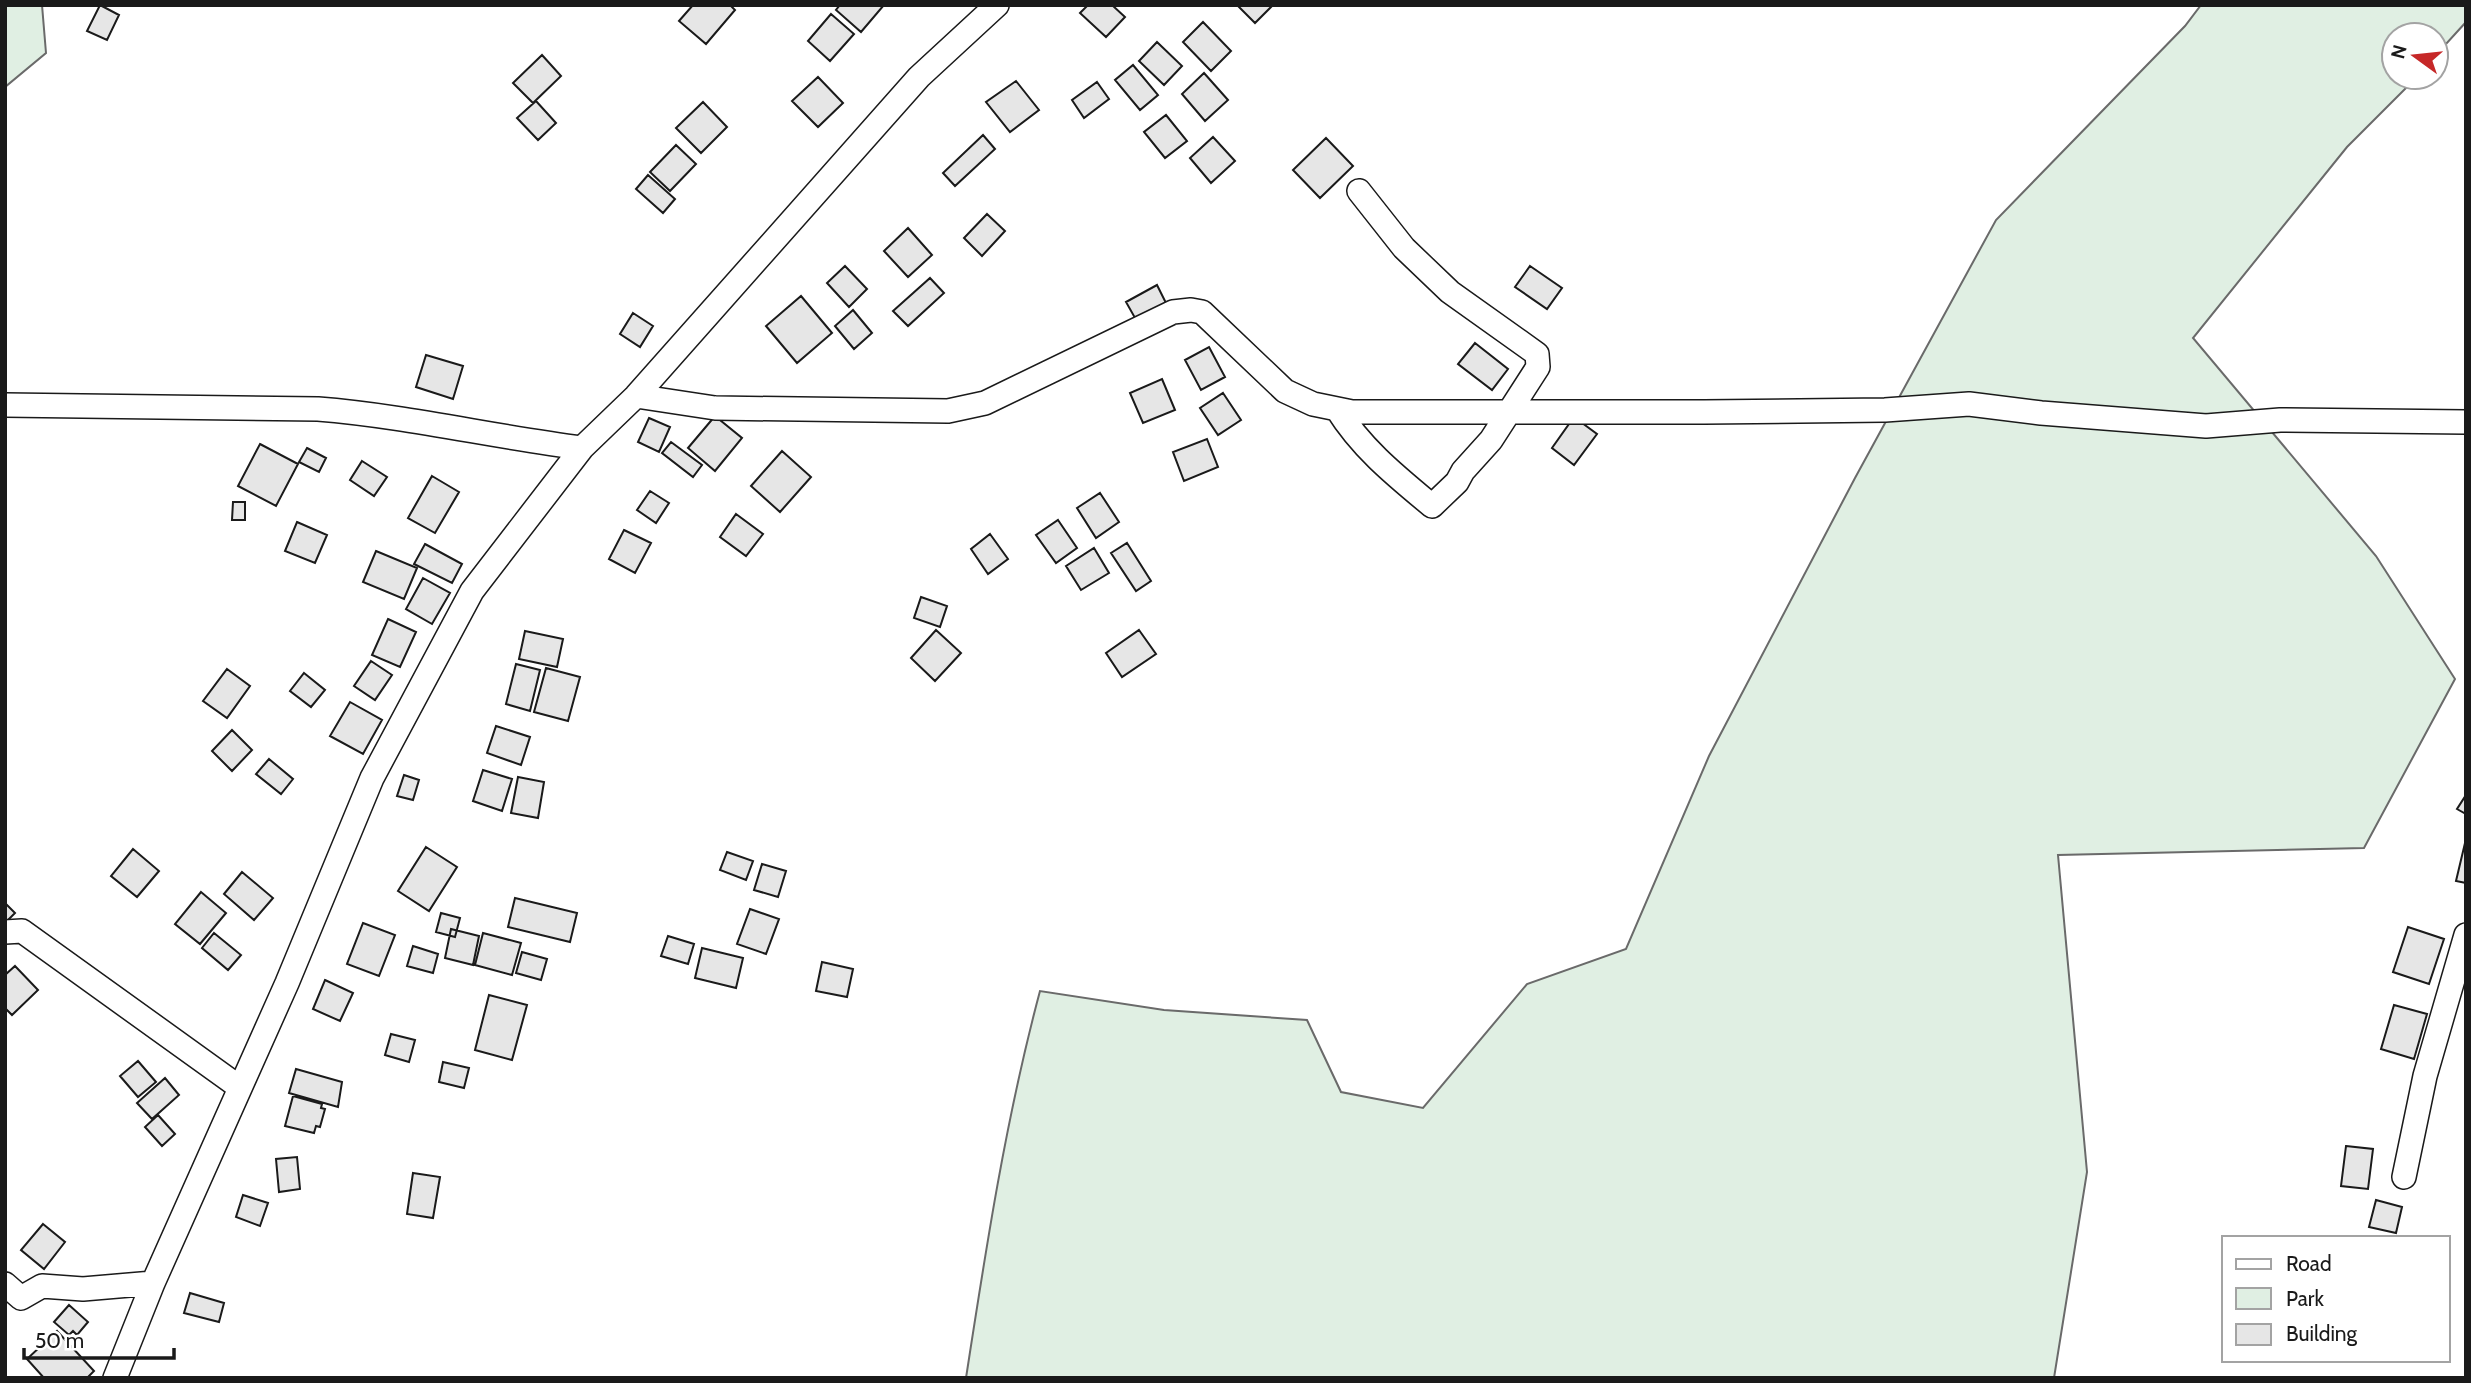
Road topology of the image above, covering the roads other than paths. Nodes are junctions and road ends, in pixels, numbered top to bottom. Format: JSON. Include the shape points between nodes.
{"nodes":[{"id":1,"x":997,"y":5,"type":"edge"},
{"id":2,"x":1359,"y":191,"type":"dead end"},
{"id":3,"x":636,"y":396,"type":"junction"},
{"id":4,"x":5,"y":405,"type":"edge"},
{"id":5,"x":1338,"y":409,"type":"junction"},
{"id":6,"x":1507,"y":412,"type":"junction"},
{"id":7,"x":2466,"y":422,"type":"edge"},
{"id":8,"x":582,"y":448,"type":"junction"},
{"id":9,"x":5,"y":932,"type":"edge"},
{"id":10,"x":2466,"y":935,"type":"edge"},
{"id":11,"x":239,"y":1087,"type":"junction"},
{"id":12,"x":2404,"y":1177,"type":"dead end"},
{"id":13,"x":153,"y":1283,"type":"junction"},
{"id":14,"x":5,"y":1284,"type":"edge"},
{"id":15,"x":115,"y":1378,"type":"edge"}],
"edges":[{"from":1,"to":3,"type":"street","via":[[919,77]]},
{"from":2,"to":6,"type":"street","via":[[1404,248],[1450,292],[1536,354],[1534,378]]},
{"from":3,"to":5,"type":"street","via":[[715,408],[948,411],[985,403],[1173,312],[1191,310],[1202,312],[1285,391]]},
{"from":3,"to":8,"type":"street"},
{"from":4,"to":8,"type":"street","via":[[318,409]]},
{"from":5,"to":6,"type":"street"},
{"from":5,"to":6,"type":"street","via":[[1373,456],[1432,506],[1491,440]]},
{"from":6,"to":7,"type":"street","via":[[1885,410],[1969,404],[2206,426],[2280,420]]},
{"from":8,"to":11,"type":"street","via":[[472,592],[372,778]]},
{"from":9,"to":11,"type":"street","via":[[22,931]]},
{"from":10,"to":12,"type":"street","via":[[2426,1076]]},
{"from":11,"to":13,"type":"street"},
{"from":13,"to":14,"type":"street","via":[[83,1289],[43,1286],[20,1298]]},
{"from":13,"to":15,"type":"street"}]}
